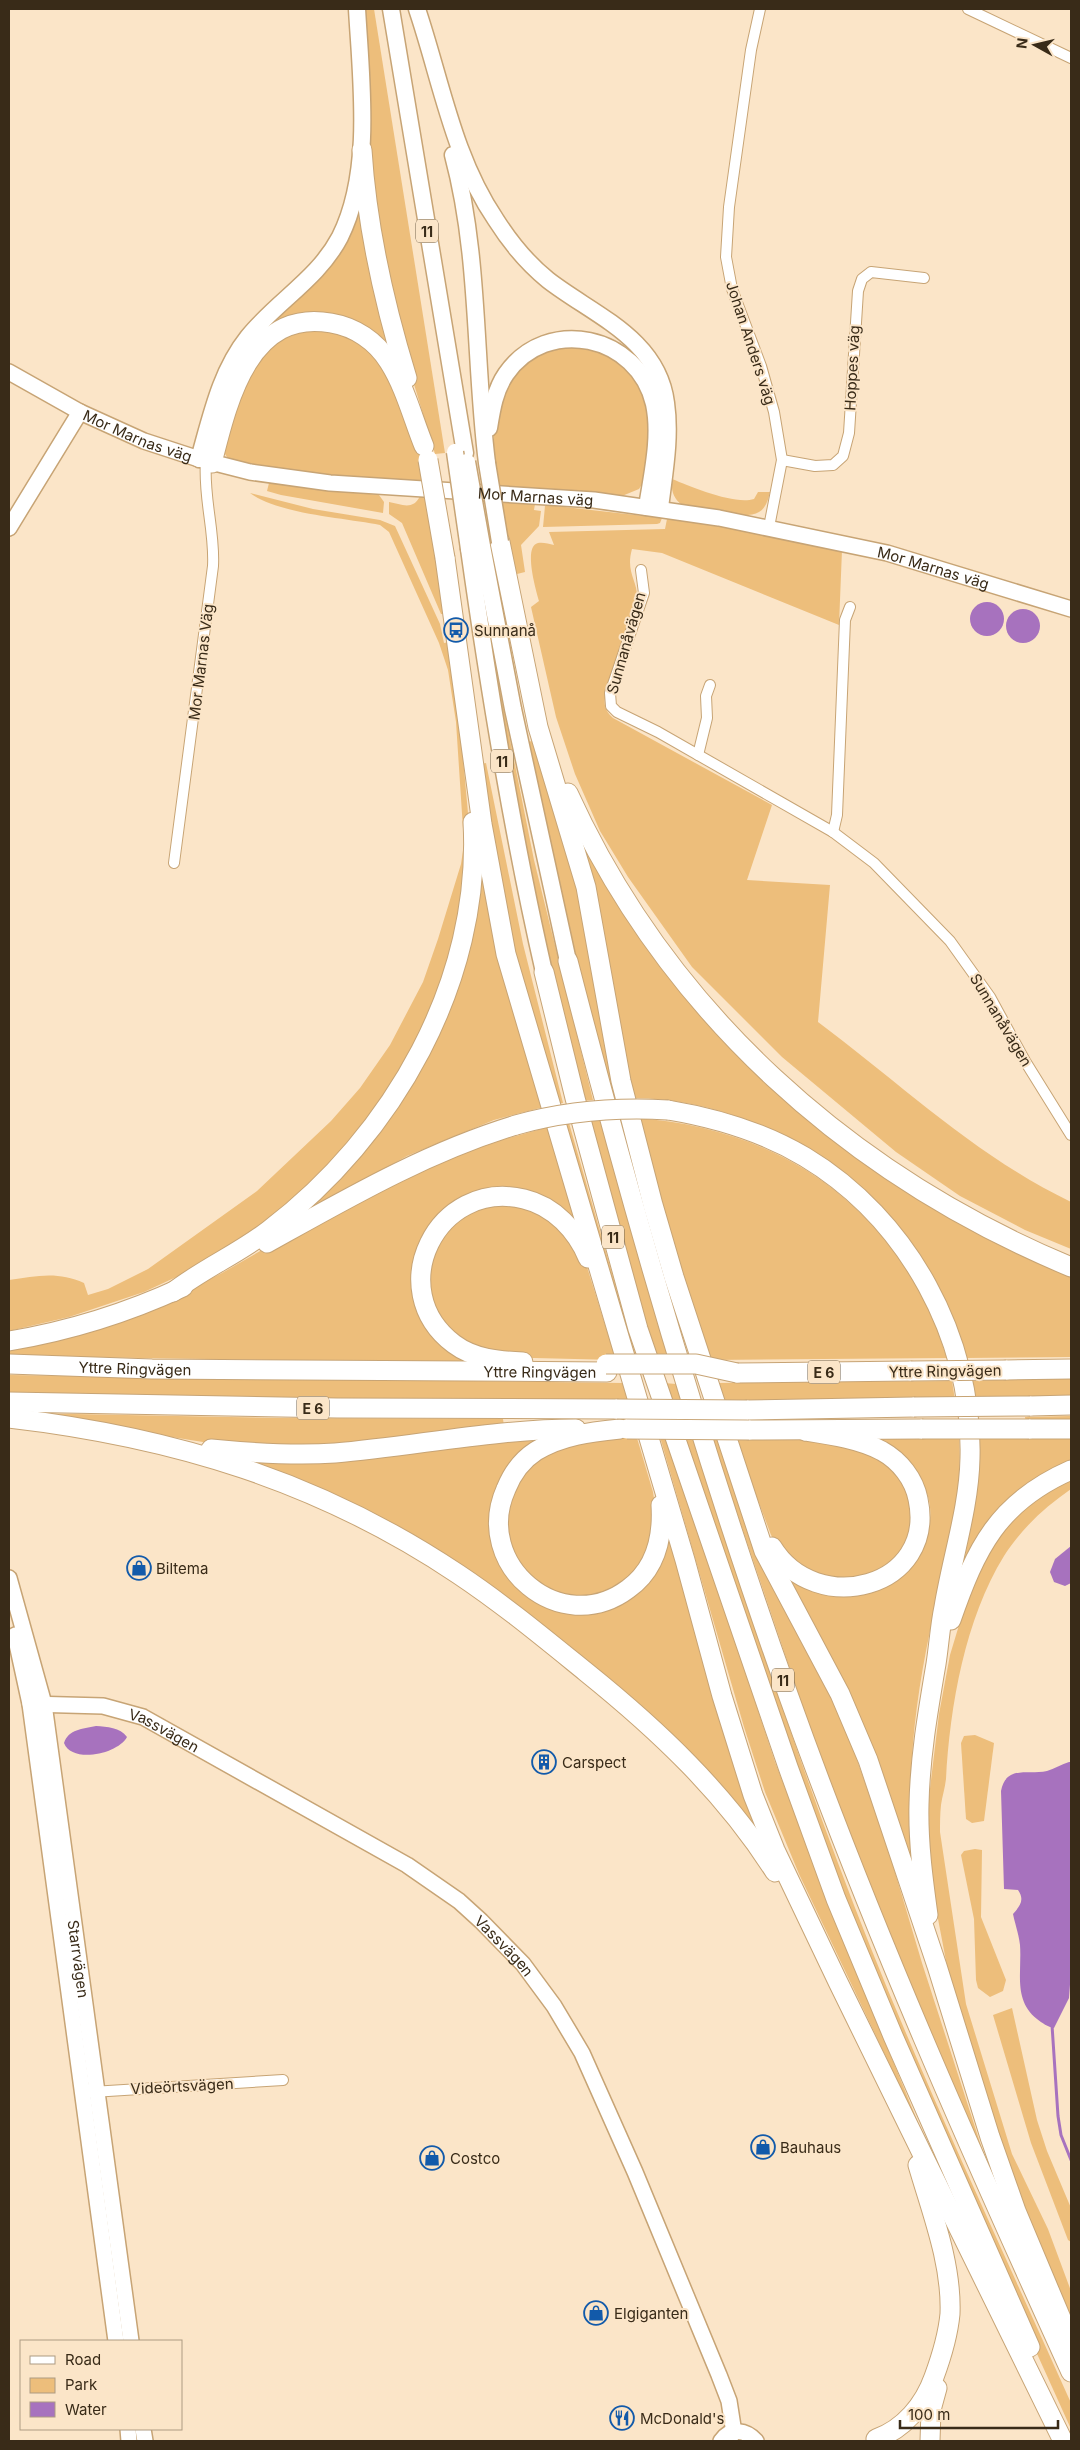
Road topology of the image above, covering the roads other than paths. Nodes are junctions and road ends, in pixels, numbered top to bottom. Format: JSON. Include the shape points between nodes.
{"nodes":[{"id":1,"x":357,"y":9,"type":"edge"},
{"id":2,"x":382,"y":9,"type":"edge"},
{"id":3,"x":391,"y":9,"type":"edge"},
{"id":4,"x":416,"y":9,"type":"edge"},
{"id":5,"x":760,"y":9,"type":"edge"},
{"id":6,"x":968,"y":9,"type":"edge"},
{"id":7,"x":1071,"y":58,"type":"edge"},
{"id":8,"x":362,"y":150,"type":"junction"},
{"id":9,"x":924,"y":278,"type":"dead end"},
{"id":10,"x":9,"y":372,"type":"edge"},
{"id":11,"x":80,"y":412,"type":"junction"},
{"id":12,"x":460,"y":452,"type":"junction"},
{"id":13,"x":426,"y":453,"type":"junction"},
{"id":14,"x":782,"y":460,"type":"junction"},
{"id":15,"x":205,"y":461,"type":"junction"},
{"id":16,"x":487,"y":463,"type":"junction"},
{"id":17,"x":653,"y":508,"type":"junction"},
{"id":18,"x":769,"y":527,"type":"junction"},
{"id":19,"x":9,"y":528,"type":"edge"},
{"id":20,"x":484,"y":546,"type":"junction"},
{"id":21,"x":641,"y":570,"type":"dead end"},
{"id":22,"x":850,"y":607,"type":"dead end"},
{"id":23,"x":1071,"y":608,"type":"edge"},
{"id":24,"x":463,"y":674,"type":"junction"},
{"id":25,"x":710,"y":685,"type":"dead end"},
{"id":26,"x":531,"y":697,"type":"junction"},
{"id":27,"x":698,"y":755,"type":"junction"},
{"id":28,"x":833,"y":832,"type":"junction"},
{"id":29,"x":174,"y":863,"type":"dead end"},
{"id":30,"x":568,"y":961,"type":"joint"},
{"id":31,"x":544,"y":972,"type":"joint"},
{"id":32,"x":1071,"y":1135,"type":"edge"},
{"id":33,"x":1071,"y":1268,"type":"edge"},
{"id":34,"x":173,"y":1292,"type":"junction"},
{"id":35,"x":618,"y":1338,"type":"junction"},
{"id":36,"x":9,"y":1341,"type":"edge"},
{"id":37,"x":9,"y":1364,"type":"edge"},
{"id":38,"x":607,"y":1368,"type":"junction"},
{"id":39,"x":1071,"y":1369,"type":"edge"},
{"id":40,"x":9,"y":1402,"type":"edge"},
{"id":41,"x":1071,"y":1405,"type":"edge"},
{"id":42,"x":9,"y":1418,"type":"edge"},
{"id":43,"x":629,"y":1426,"type":"junction"},
{"id":44,"x":1071,"y":1429,"type":"edge"},
{"id":45,"x":805,"y":1431,"type":"junction"},
{"id":46,"x":157,"y":1442,"type":"junction"},
{"id":47,"x":1071,"y":1470,"type":"edge"},
{"id":48,"x":742,"y":1486,"type":"junction"},
{"id":49,"x":9,"y":1578,"type":"edge"},
{"id":50,"x":9,"y":1612,"type":"edge"},
{"id":51,"x":936,"y":1662,"type":"junction"},
{"id":52,"x":37,"y":1704,"type":"junction"},
{"id":53,"x":56,"y":1790,"type":"junction"},
{"id":54,"x":41,"y":1793,"type":"junction"},
{"id":55,"x":937,"y":1966,"type":"junction"},
{"id":56,"x":82,"y":1980,"type":"junction"},
{"id":57,"x":66,"y":1982,"type":"junction"},
{"id":58,"x":284,"y":2080,"type":"dead end"},
{"id":59,"x":98,"y":2091,"type":"junction"},
{"id":60,"x":81,"y":2093,"type":"junction"},
{"id":61,"x":902,"y":2110,"type":"junction"},
{"id":62,"x":950,"y":2316,"type":"junction"},
{"id":63,"x":116,"y":2340,"type":"edge"},
{"id":64,"x":131,"y":2340,"type":"edge"},
{"id":65,"x":1071,"y":2342,"type":"edge"},
{"id":66,"x":1071,"y":2372,"type":"edge"},
{"id":67,"x":728,"y":2437,"type":"edge"},
{"id":68,"x":1071,"y":2438,"type":"edge"},
{"id":69,"x":877,"y":2440,"type":"edge"},
{"id":70,"x":756,"y":2441,"type":"edge"},
{"id":71,"x":930,"y":2441,"type":"edge"},
{"id":72,"x":1063,"y":2441,"type":"edge"}],
"edges":[{"from":1,"to":8,"type":"main road"},
{"from":2,"to":12,"type":"main road","number":"11"},
{"from":3,"to":12,"type":"main road","number":"11"},
{"from":4,"to":16,"type":"main road","via":[[455,161],[467,222],[476,297]]},
{"from":4,"to":17,"type":"main road","via":[[463,159],[495,219],[533,267],[633,339],[656,370],[665,394],[668,430]]},
{"from":5,"to":14,"type":"street","name":"Johan Anders väg","via":[[751,50],[729,207],[726,258],[732,289],[761,366],[774,412]]},
{"from":6,"to":7,"type":"street"},
{"from":8,"to":13,"type":"highway","via":[[376,265]]},
{"from":8,"to":15,"type":"main road","via":[[351,207],[340,237],[321,265],[256,328],[234,358],[218,393]]},
{"from":9,"to":14,"type":"street","name":"Hoppes väg","via":[[871,272],[862,279],[855,318],[849,433],[843,456],[833,465],[815,466]]},
{"from":10,"to":11,"type":"street","name":"Mor Marnas väg"},
{"from":11,"to":15,"type":"street","name":"Mor Marnas väg","via":[[144,441]]},
{"from":11,"to":19,"type":"street"},
{"from":12,"to":20,"type":"main road","number":"11","bridge":true},
{"from":13,"to":15,"type":"highway","via":[[401,387],[383,354],[365,337],[349,328],[315,321],[281,331],[264,342],[252,356],[231,395]]},
{"from":13,"to":24,"type":"highway","bridge":true},
{"from":14,"to":18,"type":"street","name":"Johan Anders väg"},
{"from":15,"to":17,"type":"street","name":"Mor Marnas väg","via":[[267,475],[330,483],[544,496]]},
{"from":15,"to":29,"type":"street","name":"Mor Marnas Väg","via":[[204,490],[213,541],[213,566]]},
{"from":16,"to":17,"type":"main road","via":[[491,414],[507,374],[526,354],[548,342],[570,338],[590,340],[625,356],[649,389],[654,404],[656,436]]},
{"from":16,"to":20,"type":"main road","bridge":true},
{"from":17,"to":18,"type":"street","name":"Mor Marnas väg"},
{"from":18,"to":23,"type":"street","name":"Mor Marnas väg","via":[[916,561]]},
{"from":20,"to":26,"type":"highway"},
{"from":20,"to":30,"type":"main road","number":"11","via":[[513,709]]},
{"from":20,"to":31,"type":"main road","number":"11","via":[[504,778]]},
{"from":21,"to":27,"type":"street","name":"Sunnanåvägen","via":[[644,593],[610,693],[611,706],[623,716]]},
{"from":22,"to":28,"type":"street","via":[[846,620],[837,815]]},
{"from":24,"to":34,"type":"highway","via":[[474,831],[470,886],[462,946],[430,1034],[385,1108],[335,1170],[268,1231],[198,1272]]},
{"from":24,"to":35,"type":"highway","via":[[482,824],[506,954]]},
{"from":25,"to":27,"type":"street","via":[[706,696],[707,718]]},
{"from":26,"to":33,"type":"highway","via":[[578,816],[624,898],[676,972],[740,1046],[812,1112],[890,1172],[982,1226]]},
{"from":26,"to":48,"type":"highway","via":[[586,888],[614,1046],[653,1205]]},
{"from":27,"to":28,"type":"street","name":"Sunnanåvägen"},
{"from":28,"to":32,"type":"street","name":"Sunnanåvägen","via":[[874,863],[950,941],[990,997]]},
{"from":30,"to":66,"type":"highway","number":"11","via":[[664,1316],[722,1504],[790,1700],[924,2041]]},
{"from":31,"to":68,"type":"highway","number":"11","via":[[638,1329],[788,1767],[836,1899],[922,2105]]},
{"from":34,"to":36,"type":"highway","via":[[102,1319]]},
{"from":34,"to":51,"type":"highway","bridge":true,"via":[[407,1167],[463,1142],[541,1118],[607,1109],[668,1110],[694,1114],[750,1131],[791,1150],[829,1173],[888,1229],[922,1276],[958,1355],[968,1420],[968,1485],[943,1608]]},
{"from":35,"to":38,"type":"highway","via":[[585,1250],[561,1217],[547,1208],[514,1196],[477,1200],[458,1209],[433,1235],[425,1251],[422,1295],[439,1330],[455,1344],[488,1359]]},
{"from":35,"to":43,"type":"highway"},
{"from":37,"to":38,"type":"highway","name":"Yttre Ringvägen","number":"E 6","via":[[152,1369]]},
{"from":38,"to":39,"type":"highway","name":"Yttre Ringvägen","number":"E 6","bridge":true,"via":[[737,1373]]},
{"from":40,"to":41,"type":"highway","number":"E 6","bridge":true,"via":[[747,1410]]},
{"from":42,"to":46,"type":"highway","via":[[62,1424]]},
{"from":43,"to":43,"type":"highway","via":[[661,1502],[659,1547],[638,1580],[620,1595],[596,1604],[574,1605],[546,1597],[517,1576],[501,1547],[497,1519],[506,1487],[521,1464],[553,1442]]},
{"from":43,"to":45,"type":"highway","bridge":true},
{"from":43,"to":46,"type":"highway","via":[[508,1431],[354,1451],[302,1454]]},
{"from":43,"to":61,"type":"highway","via":[[685,1560],[753,1795],[775,1850]]},
{"from":44,"to":45,"type":"highway","bridge":true},
{"from":45,"to":48,"type":"highway","via":[[860,1442],[883,1452],[909,1476],[920,1508],[920,1530],[912,1550],[900,1566],[885,1578],[868,1585],[840,1588],[805,1579],[784,1564],[773,1550]]},
{"from":46,"to":61,"type":"highway","via":[[234,1464],[308,1492],[404,1541],[508,1610],[640,1717],[692,1766],[766,1858],[794,1905],[879,2075]]},
{"from":47,"to":51,"type":"highway","via":[[1035,1487],[1013,1505],[983,1543],[970,1567]]},
{"from":48,"to":55,"type":"highway","via":[[764,1551],[855,1727]]},
{"from":49,"to":52,"type":"street","name":"Starrvägen"},
{"from":50,"to":52,"type":"street","name":"Starrvägen"},
{"from":51,"to":55,"type":"highway","via":[[918,1806],[923,1877]]},
{"from":52,"to":53,"type":"street","name":"Starrvägen"},
{"from":52,"to":54,"type":"street","name":"Starrvägen"},
{"from":52,"to":67,"type":"street","name":"Vassvägen","via":[[103,1706],[149,1720],[401,1861],[459,1901],[503,1942],[543,1989],[582,2052],[729,2401]]},
{"from":53,"to":54,"type":"street"},
{"from":53,"to":56,"type":"street","name":"Starrvägen"},
{"from":54,"to":57,"type":"street","name":"Starrvägen"},
{"from":55,"to":65,"type":"highway","via":[[1016,2211]]},
{"from":56,"to":57,"type":"street"},
{"from":56,"to":59,"type":"street","name":"Starrvägen"},
{"from":57,"to":60,"type":"street","name":"Starrvägen"},
{"from":58,"to":59,"type":"street","name":"Videörtsvägen"},
{"from":59,"to":60,"type":"street","name":"Videörtsvägen"},
{"from":59,"to":64,"type":"street","name":"Starrvägen"},
{"from":60,"to":63,"type":"street","name":"Starrvägen"},
{"from":61,"to":62,"type":"highway","via":[[942,2251]]},
{"from":61,"to":72,"type":"highway"},
{"from":62,"to":69,"type":"highway","via":[[940,2361],[921,2404],[904,2423]]},
{"from":62,"to":71,"type":"highway","via":[[948,2358],[931,2410]]},
{"from":67,"to":70,"type":"street","name":"Vassvägen","via":[[743,2432]]}]}
